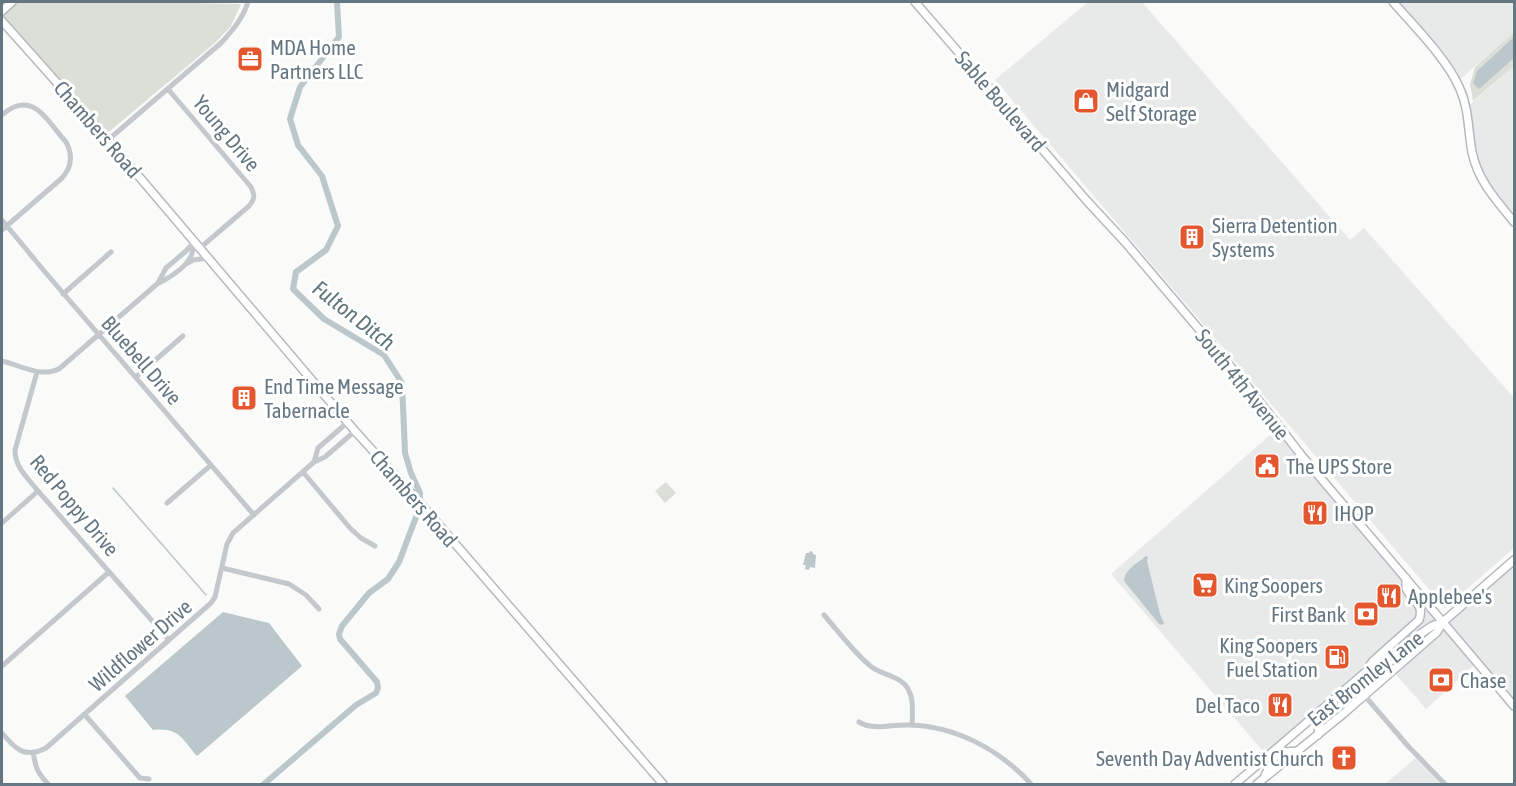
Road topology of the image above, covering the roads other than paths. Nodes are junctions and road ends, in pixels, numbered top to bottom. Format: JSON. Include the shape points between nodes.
{"nodes":[{"id":1,"x":12,"y":2,"type":"edge"},
{"id":2,"x":248,"y":2,"type":"edge"},
{"id":3,"x":915,"y":2,"type":"edge"},
{"id":4,"x":1393,"y":2,"type":"edge"},
{"id":5,"x":2,"y":10,"type":"edge"},
{"id":6,"x":2,"y":21,"type":"edge"},
{"id":7,"x":168,"y":89,"type":"junction"},
{"id":8,"x":2,"y":115,"type":"edge"},
{"id":9,"x":108,"y":140,"type":"junction"},
{"id":10,"x":1087,"y":201,"type":"joint"},
{"id":11,"x":2,"y":220,"type":"edge"},
{"id":12,"x":1515,"y":222,"type":"edge"},
{"id":13,"x":4,"y":228,"type":"edge"},
{"id":14,"x":194,"y":242,"type":"junction"},
{"id":15,"x":200,"y":248,"type":"junction"},
{"id":16,"x":111,"y":252,"type":"dead end"},
{"id":17,"x":208,"y":258,"type":"junction"},
{"id":18,"x":186,"y":264,"type":"junction"},
{"id":19,"x":157,"y":284,"type":"junction"},
{"id":20,"x":63,"y":294,"type":"junction"},
{"id":21,"x":99,"y":334,"type":"junction"},
{"id":22,"x":183,"y":336,"type":"dead end"},
{"id":23,"x":2,"y":361,"type":"edge"},
{"id":24,"x":37,"y":372,"type":"junction"},
{"id":25,"x":136,"y":377,"type":"junction"},
{"id":26,"x":348,"y":422,"type":"junction"},
{"id":27,"x":356,"y":430,"type":"junction"},
{"id":28,"x":314,"y":462,"type":"junction"},
{"id":29,"x":211,"y":465,"type":"junction"},
{"id":30,"x":303,"y":472,"type":"junction"},
{"id":31,"x":38,"y":491,"type":"junction"},
{"id":32,"x":167,"y":503,"type":"dead end"},
{"id":33,"x":254,"y":515,"type":"junction"},
{"id":34,"x":2,"y":523,"type":"edge"},
{"id":35,"x":375,"y":546,"type":"dead end"},
{"id":36,"x":1515,"y":560,"type":"edge"},
{"id":37,"x":222,"y":568,"type":"junction"},
{"id":38,"x":109,"y":572,"type":"junction"},
{"id":39,"x":1406,"y":578,"type":"junction"},
{"id":40,"x":319,"y":609,"type":"dead end"},
{"id":41,"x":824,"y":615,"type":"dead end"},
{"id":42,"x":1443,"y":622,"type":"junction"},
{"id":43,"x":169,"y":640,"type":"junction"},
{"id":44,"x":2,"y":666,"type":"edge"},
{"id":45,"x":1368,"y":670,"type":"junction"},
{"id":46,"x":1364,"y":695,"type":"junction"},
{"id":47,"x":1335,"y":697,"type":"junction"},
{"id":48,"x":1515,"y":706,"type":"edge"},
{"id":49,"x":85,"y":715,"type":"junction"},
{"id":50,"x":859,"y":722,"type":"dead end"},
{"id":51,"x":912,"y":725,"type":"junction"},
{"id":52,"x":2,"y":733,"type":"edge"},
{"id":53,"x":1318,"y":735,"type":"junction"},
{"id":54,"x":1276,"y":749,"type":"junction"},
{"id":55,"x":1298,"y":751,"type":"junction"},
{"id":56,"x":33,"y":752,"type":"junction"},
{"id":57,"x":149,"y":779,"type":"dead end"},
{"id":58,"x":48,"y":784,"type":"edge"},
{"id":59,"x":663,"y":784,"type":"edge"},
{"id":60,"x":1031,"y":784,"type":"edge"},
{"id":61,"x":1235,"y":784,"type":"edge"},
{"id":62,"x":1258,"y":784,"type":"edge"},
{"id":63,"x":1445,"y":784,"type":"edge"}],
"edges":[{"from":1,"to":5,"type":"main road"},
{"from":2,"to":7,"type":"street","via":[[231,33]]},
{"from":3,"to":10,"type":"main road","name":"Sable Boulevard"},
{"from":4,"to":12,"type":"main road","via":[[1457,82],[1480,177]]},
{"from":6,"to":9,"type":"main road","name":"Chambers Road"},
{"from":7,"to":9,"type":"street"},
{"from":7,"to":15,"type":"street","name":"Young Drive","via":[[254,194],[249,206]]},
{"from":8,"to":13,"type":"street","via":[[16,105],[26,104],[38,110],[66,142],[71,158],[62,178]]},
{"from":9,"to":14,"type":"main road","name":"Chambers Road"},
{"from":10,"to":39,"type":"main road","name":"South 4th Avenue"},
{"from":11,"to":13,"type":"street","name":"Bluebell Drive"},
{"from":13,"to":20,"type":"street","name":"Bluebell Drive"},
{"from":14,"to":15,"type":"main road","name":"Chambers Road"},
{"from":14,"to":18,"type":"street"},
{"from":14,"to":19,"type":"street","via":[[166,268]]},
{"from":15,"to":17,"type":"main road","name":"Chambers Road"},
{"from":16,"to":20,"type":"street"},
{"from":17,"to":18,"type":"street"},
{"from":17,"to":26,"type":"main road","name":"Chambers Road"},
{"from":18,"to":19,"type":"street"},
{"from":19,"to":21,"type":"street"},
{"from":20,"to":21,"type":"street","name":"Bluebell Drive"},
{"from":21,"to":24,"type":"street","via":[[56,370]]},
{"from":21,"to":25,"type":"street","name":"Bluebell Drive"},
{"from":22,"to":25,"type":"street"},
{"from":23,"to":24,"type":"street"},
{"from":24,"to":31,"type":"street","name":"Red Poppy Drive","via":[[15,460]]},
{"from":25,"to":29,"type":"street","name":"Bluebell Drive"},
{"from":26,"to":27,"type":"main road","name":"Chambers Road"},
{"from":26,"to":28,"type":"street","name":"Wildflower Drive","via":[[318,448]]},
{"from":27,"to":28,"type":"street","name":"Wildflower Drive"},
{"from":27,"to":59,"type":"main road","name":"Chambers Road"},
{"from":28,"to":30,"type":"street","name":"Wildflower Drive"},
{"from":29,"to":32,"type":"street"},
{"from":29,"to":33,"type":"street","name":"Bluebell Drive"},
{"from":30,"to":33,"type":"street","name":"Wildflower Drive"},
{"from":30,"to":35,"type":"street","via":[[350,528]]},
{"from":31,"to":34,"type":"street"},
{"from":31,"to":38,"type":"street","name":"Red Poppy Drive"},
{"from":33,"to":37,"type":"street","name":"Wildflower Drive","via":[[233,533]]},
{"from":36,"to":42,"type":"main road","name":"East Bromley Lane"},
{"from":37,"to":40,"type":"street","via":[[290,584]]},
{"from":37,"to":43,"type":"street","name":"Wildflower Drive","via":[[211,603]]},
{"from":38,"to":43,"type":"street","name":"Red Poppy Drive"},
{"from":38,"to":44,"type":"street"},
{"from":39,"to":42,"type":"main road","name":"South 4th Avenue"},
{"from":39,"to":45,"type":"main road","via":[[1406,587],[1421,608],[1419,620],[1372,661]]},
{"from":41,"to":51,"type":"street","via":[[870,666],[898,679],[907,688],[913,700]]},
{"from":42,"to":45,"type":"main road","name":"East Bromley Lane"},
{"from":42,"to":46,"type":"main road","name":"East Bromley Lane","via":[[1437,632]]},
{"from":42,"to":48,"type":"main road","name":"South 4th Avenue"},
{"from":43,"to":49,"type":"street","name":"Wildflower Drive"},
{"from":45,"to":47,"type":"main road","name":"East Bromley Lane"},
{"from":46,"to":53,"type":"main road","name":"East Bromley Lane"},
{"from":46,"to":63,"type":"street"},
{"from":47,"to":53,"type":"main road","via":[[1319,725]]},
{"from":47,"to":54,"type":"main road","name":"East Bromley Lane"},
{"from":49,"to":56,"type":"street","name":"Wildflower Drive","via":[[46,748]]},
{"from":49,"to":57,"type":"street","via":[[140,778]]},
{"from":50,"to":51,"type":"street","via":[[869,727]]},
{"from":51,"to":60,"type":"street","via":[[935,728],[983,746]]},
{"from":52,"to":56,"type":"street","via":[[18,750]]},
{"from":53,"to":55,"type":"main road","name":"East Bromley Lane"},
{"from":54,"to":55,"type":"main road"},
{"from":54,"to":61,"type":"main road","name":"East Bromley Lane"},
{"from":54,"to":62,"type":"main road","via":[[1274,760]]},
{"from":55,"to":62,"type":"main road","name":"East Bromley Lane"},
{"from":56,"to":58,"type":"street","via":[[35,767]]}]}
